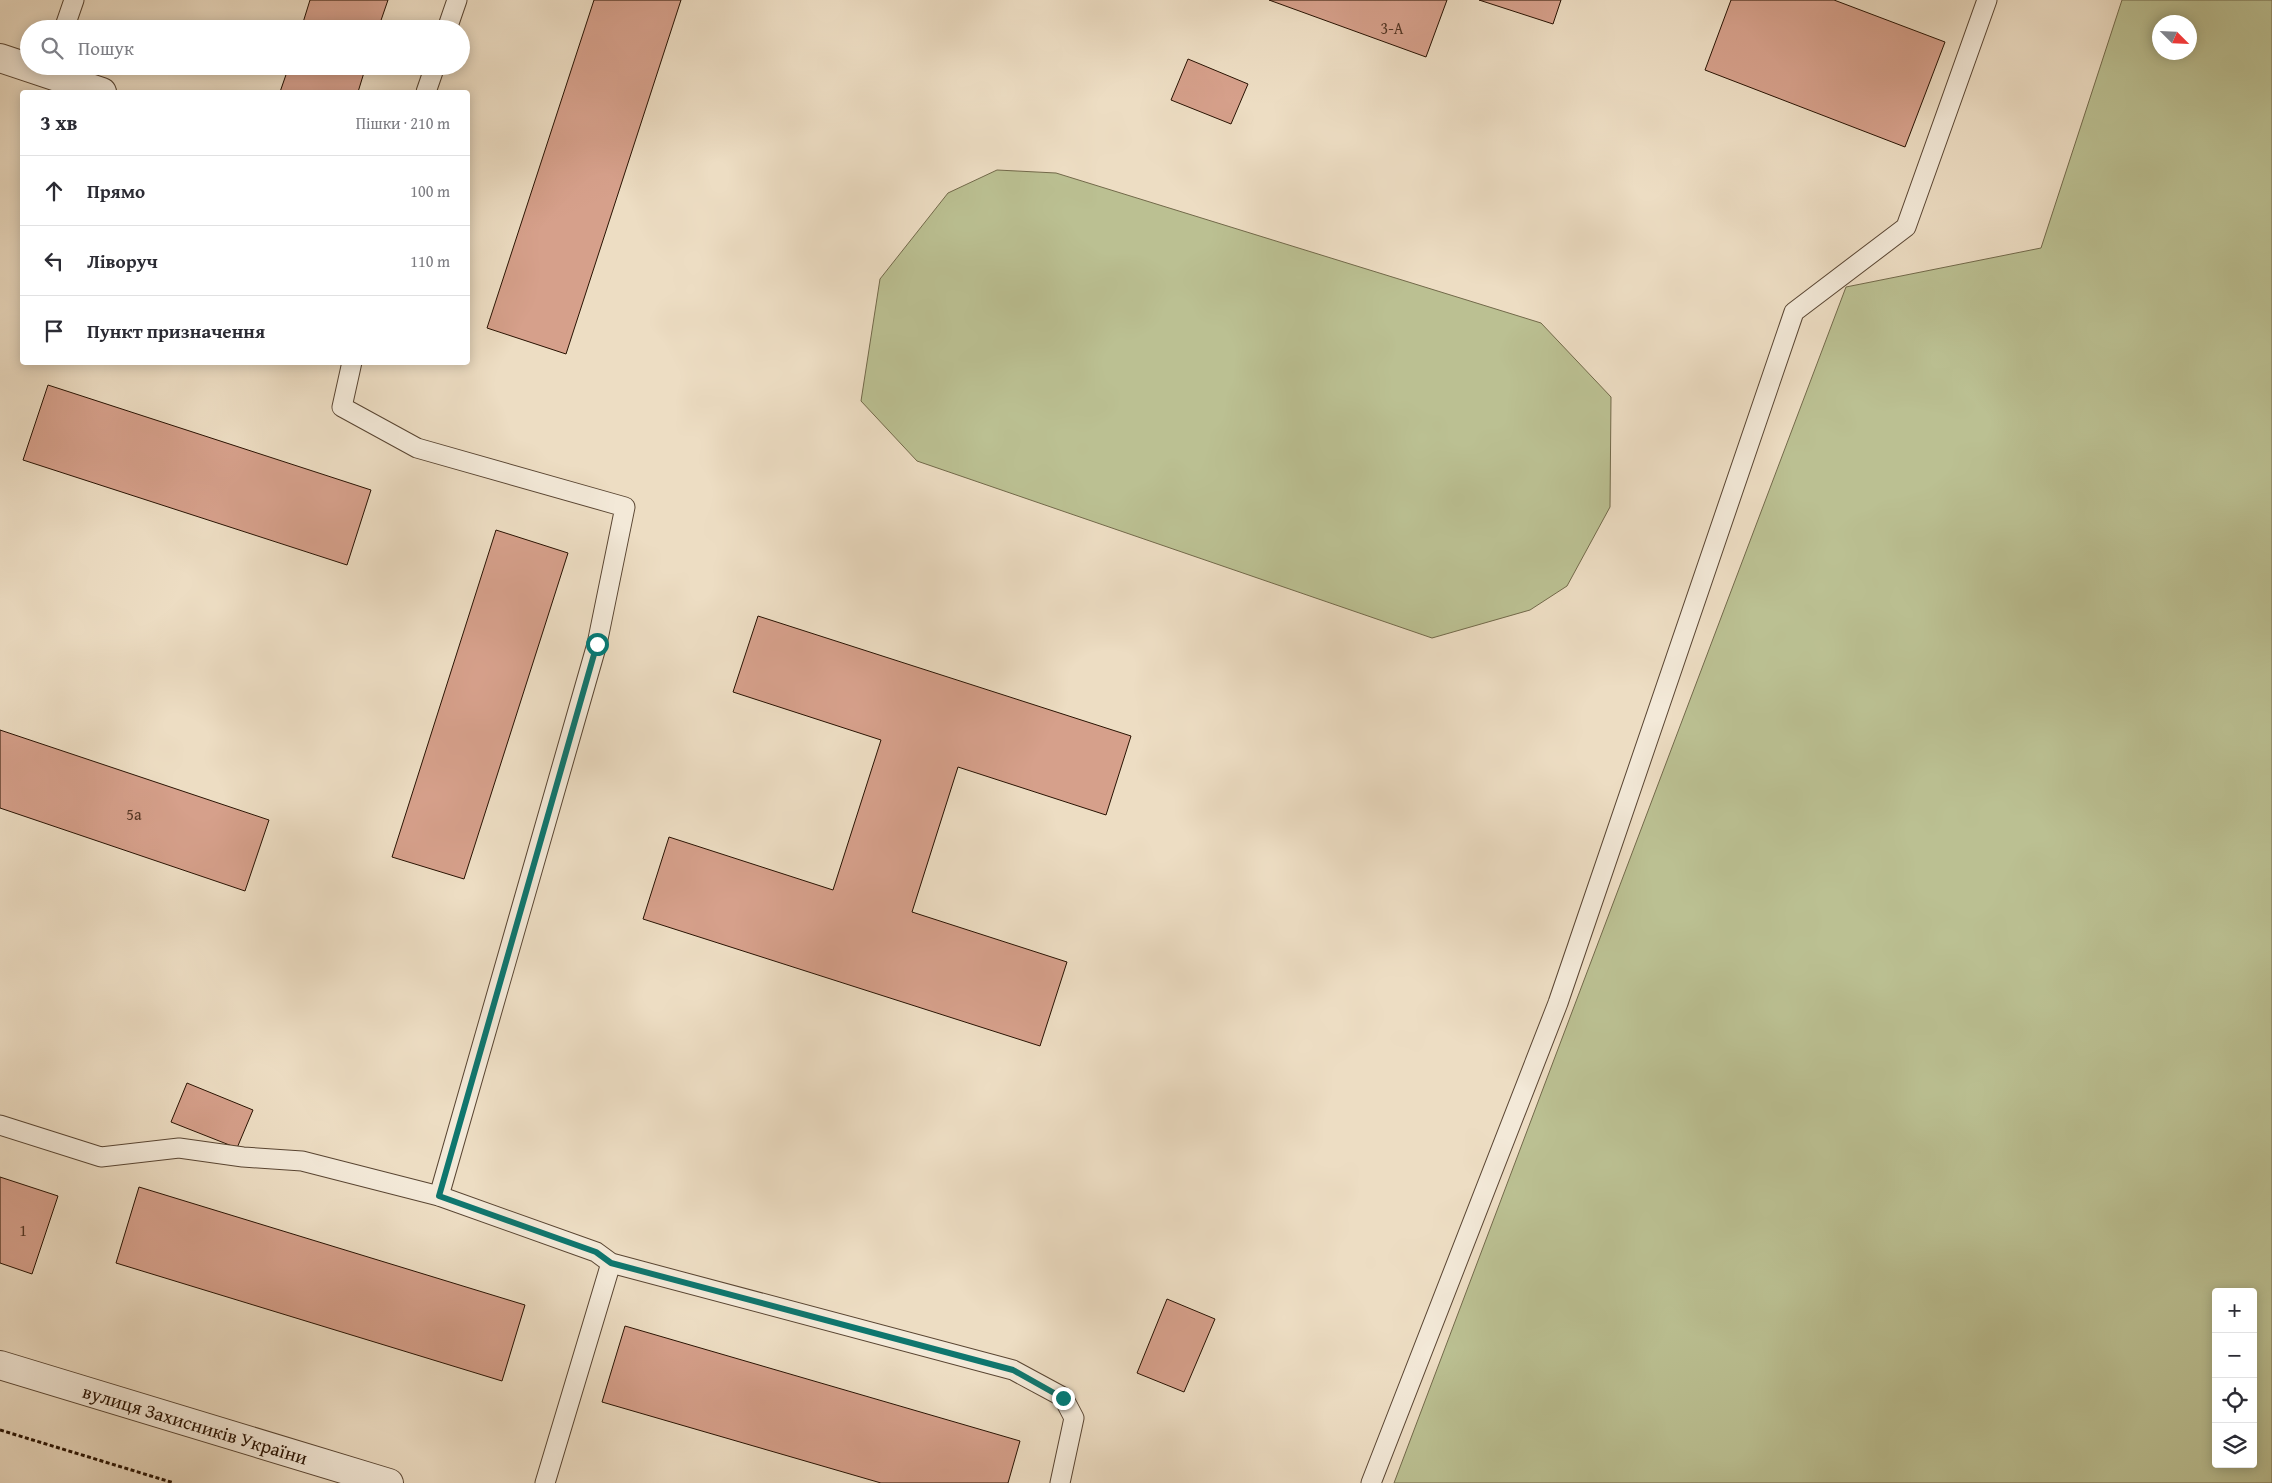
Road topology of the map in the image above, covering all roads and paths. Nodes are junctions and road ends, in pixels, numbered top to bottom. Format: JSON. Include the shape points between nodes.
{"nodes":[{"id":1,"x":74,"y":0,"type":"edge"},
{"id":2,"x":457,"y":0,"type":"edge"},
{"id":3,"x":1987,"y":0,"type":"edge"},
{"id":4,"x":67,"y":20,"type":"edge"},
{"id":5,"x":450,"y":20,"type":"edge"},
{"id":6,"x":0,"y":58,"type":"edge"},
{"id":7,"x":20,"y":63,"type":"edge"},
{"id":8,"x":63,"y":75,"type":"edge"},
{"id":9,"x":432,"y":75,"type":"edge"},
{"id":10,"x":97,"y":90,"type":"edge"},
{"id":11,"x":427,"y":90,"type":"edge"},
{"id":12,"x":351,"y":365,"type":"edge"},
{"id":13,"x":0,"y":1125,"type":"edge"},
{"id":14,"x":439,"y":1196,"type":"junction"},
{"id":15,"x":611,"y":1263,"type":"junction"},
{"id":16,"x":0,"y":1365,"type":"edge"},
{"id":17,"x":0,"y":1430,"type":"edge"},
{"id":18,"x":174,"y":1483,"type":"edge"},
{"id":19,"x":389,"y":1483,"type":"edge"},
{"id":20,"x":545,"y":1483,"type":"edge"},
{"id":21,"x":1060,"y":1483,"type":"edge"},
{"id":22,"x":1371,"y":1483,"type":"edge"}],
"edges":[{"from":1,"to":4,"type":"lane"},
{"from":2,"to":5,"type":"lane"},
{"from":3,"to":22,"type":"lane","via":[[1906,227],[1794,312],[1558,1003]]},
{"from":6,"to":7,"type":"street"},
{"from":8,"to":10,"type":"street"},
{"from":9,"to":11,"type":"lane"},
{"from":12,"to":14,"type":"lane","via":[[342,407],[417,448],[625,506],[597,644]]},
{"from":13,"to":14,"type":"lane","via":[[100,1157],[179,1148],[302,1161]]},
{"from":14,"to":15,"type":"lane","via":[[596,1252]]},
{"from":15,"to":20,"type":"lane"},
{"from":15,"to":21,"type":"lane","via":[[1013,1370],[1063,1398],[1074,1418]]},
{"from":16,"to":19,"type":"street","name":"вулиця Захисників України"},
{"from":17,"to":18,"type":"path"}]}
